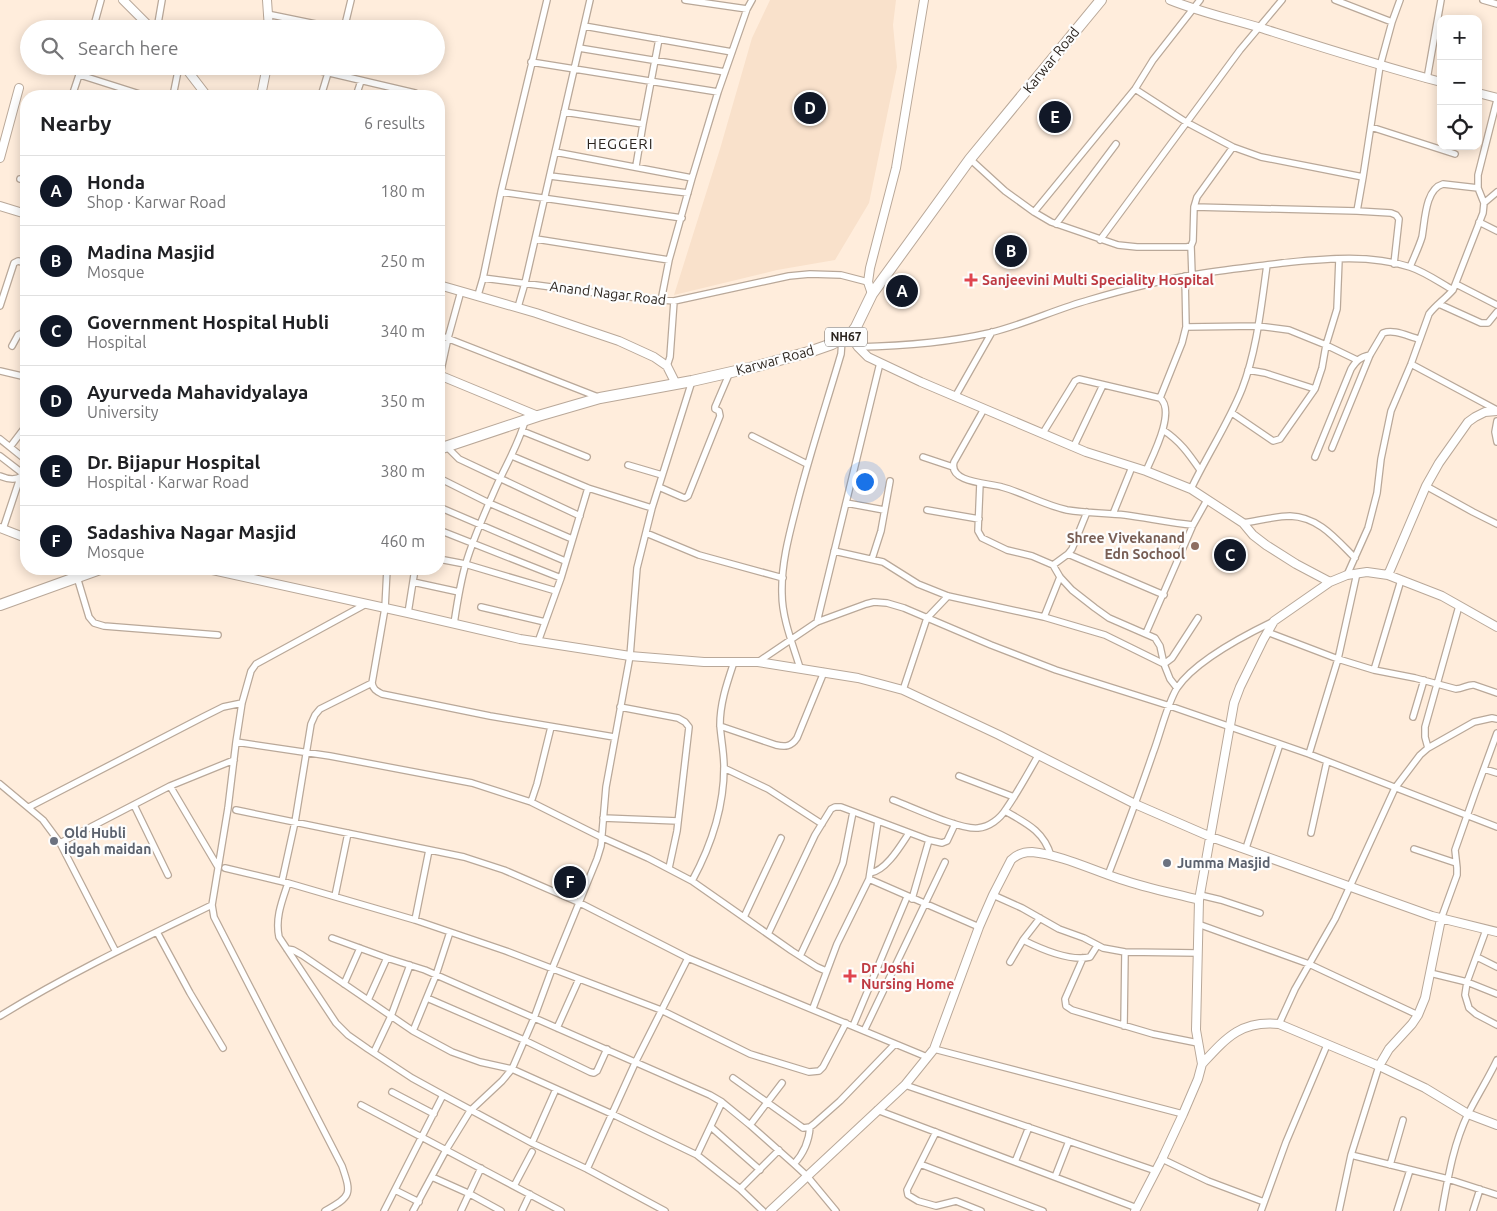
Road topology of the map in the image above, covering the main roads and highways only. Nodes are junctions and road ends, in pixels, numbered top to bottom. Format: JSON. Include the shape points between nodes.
{"nodes":[{"id":1,"x":1101,"y":0,"type":"edge"},
{"id":2,"x":445,"y":445,"type":"edge"},
{"id":3,"x":83,"y":575,"type":"edge"},
{"id":4,"x":0,"y":605,"type":"edge"}],
"edges":[{"from":1,"to":2,"type":"highway","name":"Karwar Road","number":"NH67","via":[[970,159],[872,294],[856,327],[846,337],[812,351],[730,372],[600,398],[538,416],[524,426]]},
{"from":3,"to":4,"type":"highway"}]}
